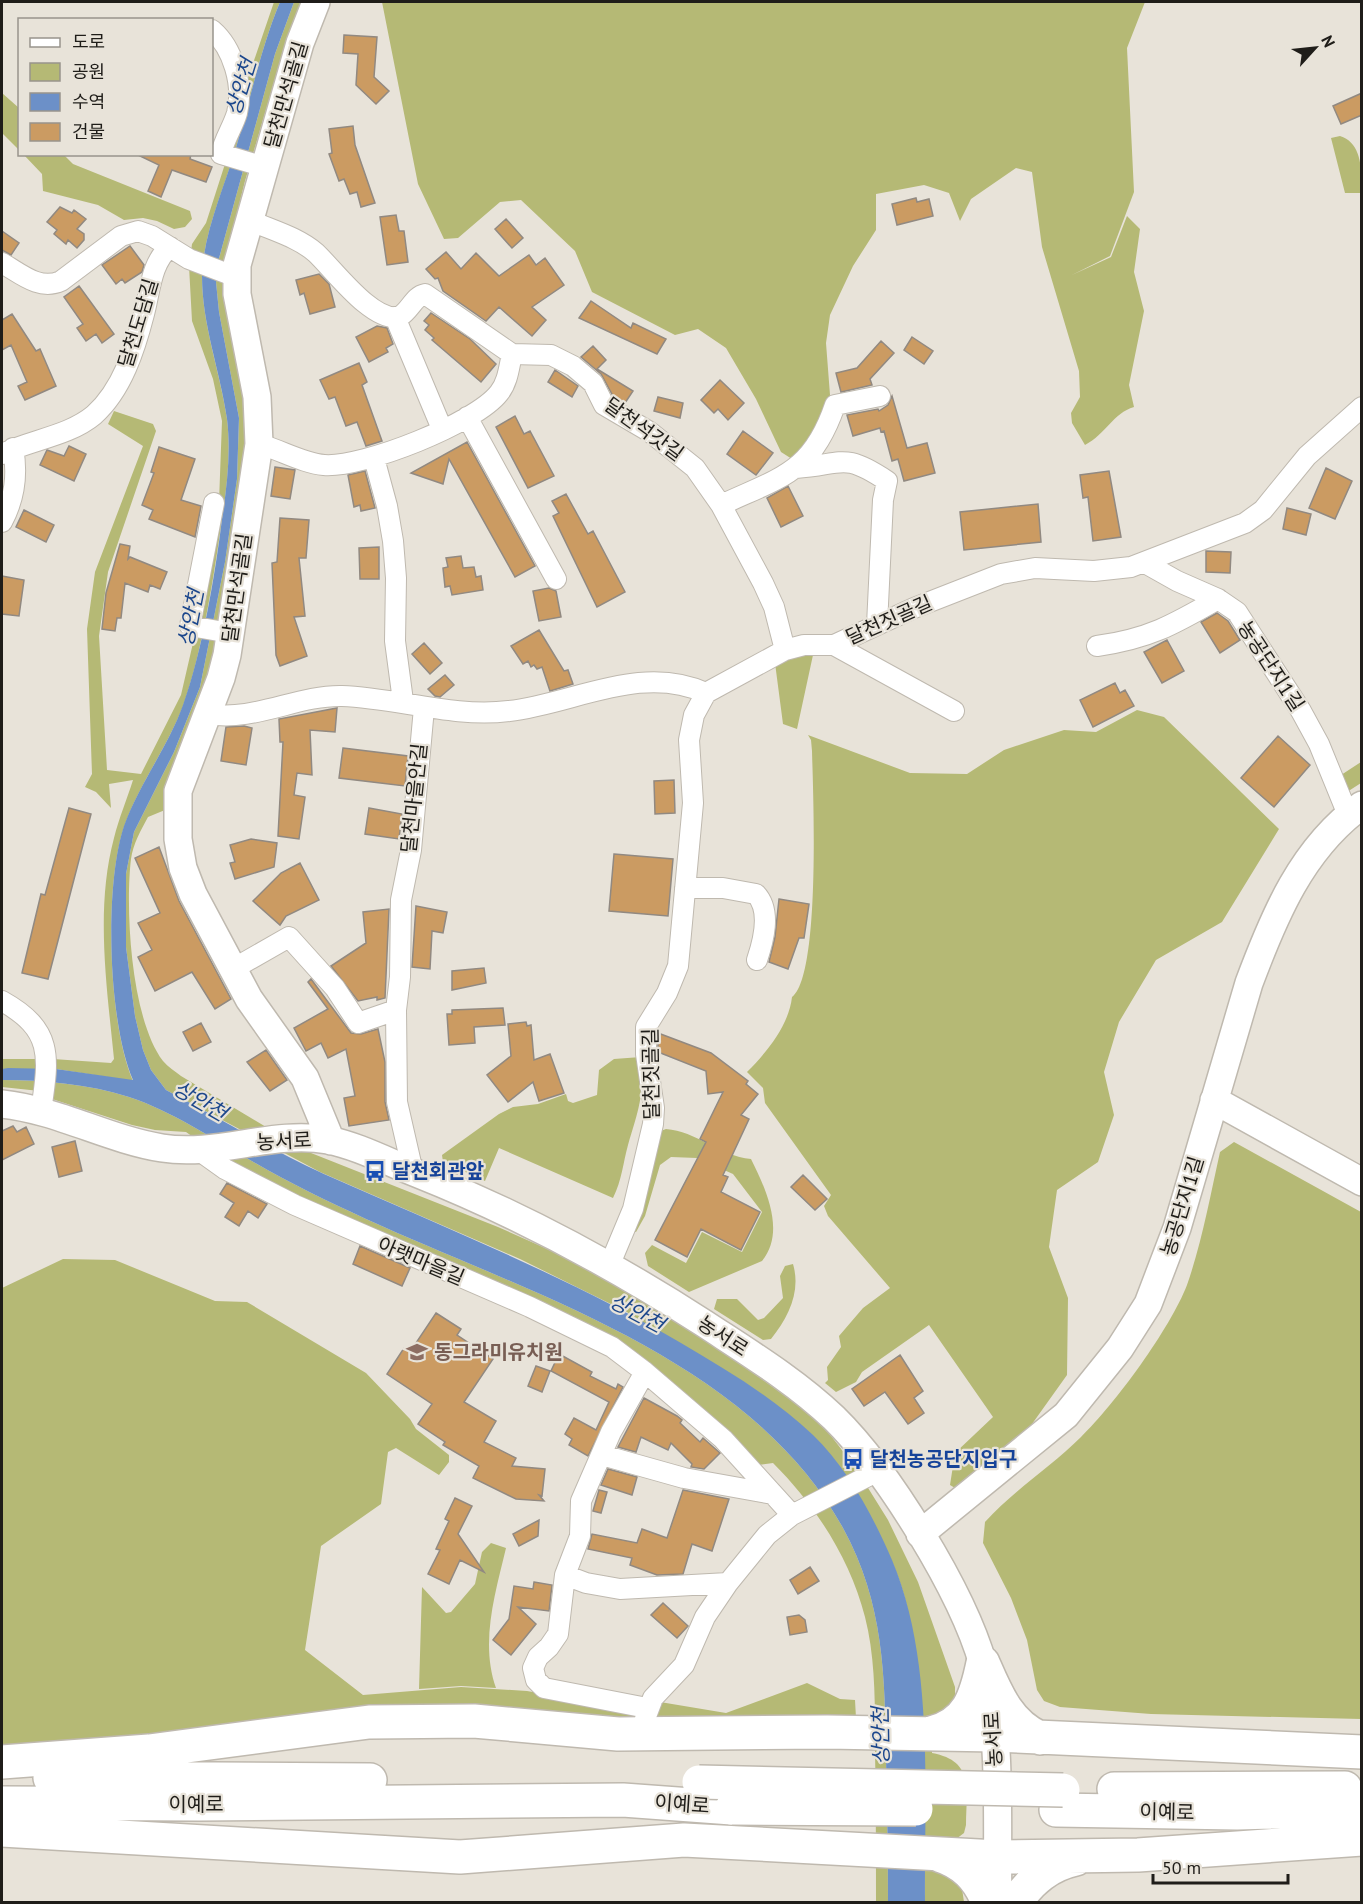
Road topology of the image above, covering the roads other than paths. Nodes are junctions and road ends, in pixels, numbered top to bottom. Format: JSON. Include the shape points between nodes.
{"nodes":[{"id":1,"x":316,"y":2,"type":"edge"},
{"id":2,"x":213,"y":31,"type":"edge"},
{"id":3,"x":258,"y":165,"type":"junction"},
{"id":4,"x":249,"y":220,"type":"junction"},
{"id":5,"x":170,"y":247,"type":"junction"},
{"id":6,"x":2,"y":262,"type":"edge"},
{"id":7,"x":231,"y":275,"type":"junction"},
{"id":8,"x":395,"y":317,"type":"junction"},
{"id":9,"x":512,"y":354,"type":"junction"},
{"id":10,"x":880,"y":396,"type":"dead end"},
{"id":11,"x":1362,"y":407,"type":"edge"},
{"id":12,"x":467,"y":417,"type":"junction"},
{"id":13,"x":442,"y":429,"type":"junction"},
{"id":14,"x":259,"y":444,"type":"junction"},
{"id":15,"x":7,"y":451,"type":"edge"},
{"id":16,"x":374,"y":458,"type":"junction"},
{"id":17,"x":796,"y":468,"type":"junction"},
{"id":18,"x":214,"y":503,"type":"dead end"},
{"id":19,"x":721,"y":505,"type":"junction"},
{"id":20,"x":2,"y":522,"type":"edge"},
{"id":21,"x":1145,"y":563,"type":"junction"},
{"id":22,"x":556,"y":579,"type":"dead end"},
{"id":23,"x":1218,"y":599,"type":"junction"},
{"id":24,"x":877,"y":625,"type":"junction"},
{"id":25,"x":226,"y":632,"type":"junction"},
{"id":26,"x":834,"y":645,"type":"junction"},
{"id":27,"x":1097,"y":646,"type":"dead end"},
{"id":28,"x":785,"y":650,"type":"junction"},
{"id":29,"x":706,"y":693,"type":"junction"},
{"id":30,"x":403,"y":701,"type":"junction"},
{"id":31,"x":424,"y":708,"type":"junction"},
{"id":32,"x":954,"y":711,"type":"dead end"},
{"id":33,"x":208,"y":714,"type":"junction"},
{"id":34,"x":1355,"y":810,"type":"edge"},
{"id":35,"x":685,"y":888,"type":"junction"},
{"id":36,"x":757,"y":960,"type":"dead end"},
{"id":37,"x":233,"y":969,"type":"junction"},
{"id":38,"x":2,"y":1001,"type":"edge"},
{"id":39,"x":396,"y":1010,"type":"junction"},
{"id":40,"x":1214,"y":1100,"type":"junction"},
{"id":41,"x":42,"y":1102,"type":"junction"},
{"id":42,"x":2,"y":1104,"type":"edge"},
{"id":43,"x":331,"y":1141,"type":"junction"},
{"id":44,"x":202,"y":1149,"type":"junction"},
{"id":45,"x":413,"y":1172,"type":"junction"},
{"id":46,"x":1362,"y":1182,"type":"edge"},
{"id":47,"x":610,"y":1264,"type":"junction"},
{"id":48,"x":645,"y":1372,"type":"junction"},
{"id":49,"x":602,"y":1455,"type":"junction"},
{"id":50,"x":871,"y":1475,"type":"junction"},
{"id":51,"x":773,"y":1494,"type":"junction"},
{"id":52,"x":797,"y":1513,"type":"junction"},
{"id":53,"x":920,"y":1534,"type":"junction"},
{"id":54,"x":565,"y":1575,"type":"junction"},
{"id":55,"x":728,"y":1583,"type":"junction"},
{"id":56,"x":983,"y":1663,"type":"junction"},
{"id":57,"x":931,"y":1733,"type":"junction"},
{"id":58,"x":995,"y":1735,"type":"junction"},
{"id":59,"x":1040,"y":1738,"type":"junction"},
{"id":60,"x":1362,"y":1752,"type":"edge"},
{"id":61,"x":2,"y":1762,"type":"edge"},
{"id":62,"x":2,"y":1778,"type":"edge"},
{"id":63,"x":1362,"y":1787,"type":"edge"},
{"id":64,"x":1059,"y":1800,"type":"junction"},
{"id":65,"x":2,"y":1803,"type":"edge"},
{"id":66,"x":1362,"y":1809,"type":"edge"},
{"id":67,"x":2,"y":1830,"type":"edge"},
{"id":68,"x":1362,"y":1839,"type":"edge"},
{"id":69,"x":939,"y":1855,"type":"junction"},
{"id":70,"x":1090,"y":1856,"type":"junction"},
{"id":71,"x":997,"y":1857,"type":"junction"},
{"id":72,"x":988,"y":1902,"type":"edge"},
{"id":73,"x":998,"y":1902,"type":"edge"},
{"id":74,"x":1016,"y":1902,"type":"edge"}],
"edges":[{"from":1,"to":3,"type":"street","name":"달천만석골길"},
{"from":2,"to":3,"type":"street","via":[[229,49],[237,87],[237,113],[221,153]]},
{"from":3,"to":4,"type":"street","name":"달천만석골길"},
{"from":4,"to":7,"type":"street","name":"달천만석골길"},
{"from":4,"to":8,"type":"street","via":[[311,249],[362,300],[382,314]]},
{"from":5,"to":6,"type":"street","via":[[145,233],[126,234],[61,281],[49,285],[40,285]]},
{"from":5,"to":7,"type":"street"},
{"from":5,"to":15,"type":"street","name":"달천도담길","via":[[156,264],[134,349],[104,405],[81,424]]},
{"from":7,"to":14,"type":"street","name":"달천만석골길","via":[[257,397]]},
{"from":8,"to":9,"type":"street","via":[[404,314],[422,294],[432,296]]},
{"from":8,"to":13,"type":"street"},
{"from":9,"to":12,"type":"street","via":[[499,394]]},
{"from":9,"to":19,"type":"street","name":"달천석갓길","via":[[559,357],[588,377],[604,405],[680,454]]},
{"from":10,"to":17,"type":"street","via":[[835,405],[814,449]]},
{"from":11,"to":21,"type":"street","name":"달천짓골길","via":[[1307,456],[1254,518]]},
{"from":12,"to":13,"type":"street"},
{"from":12,"to":22,"type":"street"},
{"from":13,"to":16,"type":"street"},
{"from":14,"to":16,"type":"street","via":[[325,465]]},
{"from":14,"to":25,"type":"street","name":"달천만석골길"},
{"from":15,"to":20,"type":"street","name":"달천도담길","via":[[16,481]]},
{"from":16,"to":30,"type":"street","via":[[393,541],[395,641]]},
{"from":17,"to":19,"type":"street"},
{"from":17,"to":24,"type":"street","via":[[844,461],[860,465],[887,481]]},
{"from":18,"to":25,"type":"street","via":[[189,626]]},
{"from":19,"to":28,"type":"street","name":"달천석갓길","via":[[774,607]]},
{"from":21,"to":23,"type":"street","name":"농공단지1길"},
{"from":21,"to":24,"type":"street","name":"달천짓골길","via":[[1112,571],[1035,568],[1001,574]]},
{"from":23,"to":27,"type":"street","via":[[1154,634],[1131,642]]},
{"from":23,"to":34,"type":"street","name":"농공단지1길","via":[[1237,612],[1288,688]]},
{"from":24,"to":26,"type":"street","name":"달천짓골길"},
{"from":25,"to":33,"type":"street","name":"달천만석골길","via":[[221,678]]},
{"from":26,"to":28,"type":"street","name":"달천짓골길","via":[[804,645]]},
{"from":26,"to":32,"type":"street"},
{"from":28,"to":29,"type":"street","name":"달천짓골길"},
{"from":29,"to":31,"type":"street","via":[[668,684],[645,684],[600,689],[507,712]]},
{"from":29,"to":35,"type":"street","name":"달천짓골길","via":[[691,726],[693,803]]},
{"from":30,"to":31,"type":"street"},
{"from":30,"to":33,"type":"street","via":[[341,696],[240,716]]},
{"from":31,"to":39,"type":"street","name":"달천마을안길","via":[[411,850],[401,900]]},
{"from":33,"to":37,"type":"street","name":"달천만석골길","via":[[178,791],[178,839],[193,894]]},
{"from":34,"to":40,"type":"street","name":"농공단지1길","via":[[1327,834],[1308,858],[1274,921],[1249,982]]},
{"from":35,"to":36,"type":"street","via":[[723,888],[752,892],[760,898],[765,930]]},
{"from":35,"to":47,"type":"street","name":"달천짓골길","via":[[678,966],[646,1028],[653,1124],[633,1209]]},
{"from":37,"to":39,"type":"street","via":[[290,937],[335,988],[358,1023]]},
{"from":37,"to":43,"type":"street","name":"달천만석골길","via":[[249,999],[305,1078]]},
{"from":38,"to":41,"type":"street","via":[[37,1028],[46,1059]]},
{"from":39,"to":45,"type":"street","name":"달천마을안길","via":[[397,1102]]},
{"from":40,"to":46,"type":"street"},
{"from":40,"to":53,"type":"street","name":"농공단지1길","via":[[1164,1266],[1148,1304],[1120,1348],[1066,1415]]},
{"from":41,"to":42,"type":"street","name":"농서로"},
{"from":41,"to":44,"type":"street","name":"농서로","via":[[141,1143],[179,1150]]},
{"from":43,"to":44,"type":"street","name":"농서로","via":[[288,1138]]},
{"from":43,"to":45,"type":"street","name":"농서로"},
{"from":44,"to":48,"type":"street","name":"아랫마을길","via":[[225,1169],[295,1205],[592,1337]]},
{"from":45,"to":47,"type":"street","name":"농서로","via":[[530,1222]]},
{"from":47,"to":50,"type":"street","name":"농서로","via":[[800,1389],[836,1420]]},
{"from":48,"to":49,"type":"street"},
{"from":48,"to":51,"type":"street","name":"아랫마을길","via":[[723,1439]]},
{"from":49,"to":51,"type":"street","via":[[684,1478]]},
{"from":49,"to":54,"type":"street","via":[[581,1501],[580,1536]]},
{"from":50,"to":52,"type":"street"},
{"from":50,"to":53,"type":"street","name":"농서로"},
{"from":51,"to":52,"type":"street","name":"아랫마을길"},
{"from":52,"to":55,"type":"street","via":[[767,1535]]},
{"from":53,"to":56,"type":"street","name":"농서로","via":[[960,1606]]},
{"from":54,"to":55,"type":"street","via":[[603,1588],[620,1589]]},
{"from":54,"to":55,"type":"street","via":[[558,1634],[535,1662],[536,1680],[555,1692],[646,1715],[660,1690],[679,1673],[705,1617]]},
{"from":56,"to":57,"type":"highway","via":[[975,1694],[961,1718],[945,1730]]},
{"from":56,"to":58,"type":"street","name":"농서로"},
{"from":56,"to":59,"type":"highway","via":[[1007,1713],[1027,1732]]},
{"from":57,"to":58,"type":"highway"},
{"from":57,"to":61,"type":"highway","via":[[618,1734],[474,1721],[369,1722],[149,1751]]},
{"from":58,"to":59,"type":"highway"},
{"from":58,"to":71,"type":"street","name":"농서로"},
{"from":59,"to":60,"type":"highway"},
{"from":62,"to":64,"type":"highway","name":"이예로","bridge":true,"via":[[699,1782]]},
{"from":63,"to":64,"type":"highway","name":"이예로"},
{"from":64,"to":65,"type":"highway","name":"이예로","bridge":true,"via":[[732,1808],[623,1800]]},
{"from":64,"to":66,"type":"highway","name":"이예로","via":[[1237,1814]]},
{"from":67,"to":69,"type":"highway","via":[[460,1857],[684,1840]]},
{"from":68,"to":70,"type":"highway"},
{"from":69,"to":71,"type":"highway"},
{"from":69,"to":72,"type":"highway","via":[[963,1865]]},
{"from":70,"to":71,"type":"highway"},
{"from":70,"to":74,"type":"highway","via":[[1052,1867]]},
{"from":71,"to":73,"type":"street","name":"농서로"}]}
